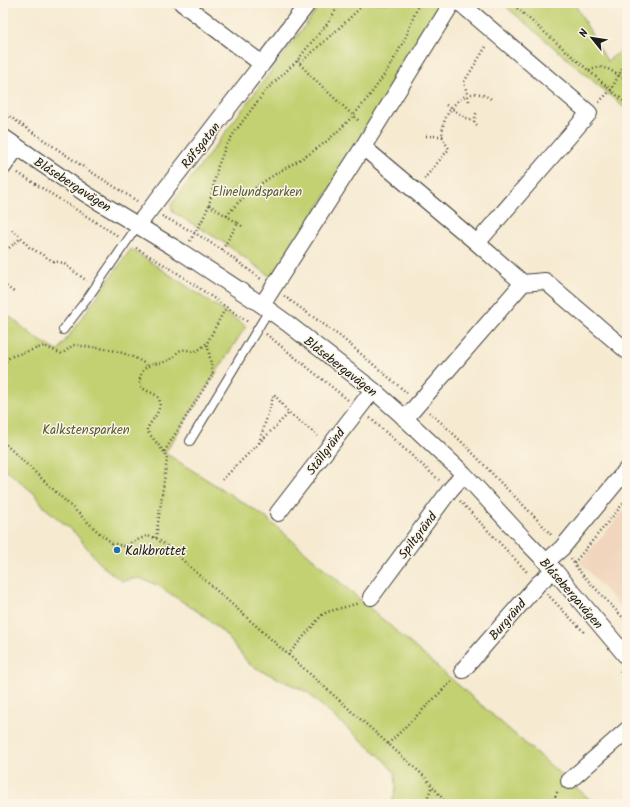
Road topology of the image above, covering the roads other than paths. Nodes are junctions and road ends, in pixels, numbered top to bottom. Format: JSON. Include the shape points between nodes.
{"nodes":[{"id":1,"x":182,"y":3,"type":"edge"},
{"id":2,"x":308,"y":3,"type":"edge"},
{"id":3,"x":452,"y":3,"type":"edge"},
{"id":4,"x":460,"y":3,"type":"edge"},
{"id":5,"x":262,"y":64,"type":"junction"},
{"id":6,"x":3,"y":137,"type":"edge"},
{"id":7,"x":17,"y":147,"type":"junction"},
{"id":8,"x":362,"y":147,"type":"junction"},
{"id":9,"x":4,"y":165,"type":"edge"},
{"id":10,"x":138,"y":225,"type":"junction"},
{"id":11,"x":477,"y":243,"type":"junction"},
{"id":12,"x":523,"y":283,"type":"junction"},
{"id":13,"x":266,"y":307,"type":"junction"},
{"id":14,"x":63,"y":330,"type":"dead end"},
{"id":15,"x":627,"y":351,"type":"edge"},
{"id":16,"x":373,"y":390,"type":"junction"},
{"id":17,"x":405,"y":419,"type":"junction"},
{"id":18,"x":190,"y":441,"type":"dead end"},
{"id":19,"x":627,"y":469,"type":"edge"},
{"id":20,"x":464,"y":474,"type":"junction"},
{"id":21,"x":278,"y":513,"type":"dead end"},
{"id":22,"x":550,"y":566,"type":"junction"},
{"id":23,"x":371,"y":596,"type":"road end"},
{"id":24,"x":622,"y":662,"type":"edge"},
{"id":25,"x":463,"y":670,"type":"road end"},
{"id":26,"x":627,"y":730,"type":"edge"},
{"id":27,"x":569,"y":781,"type":"dead end"}],
"edges":[{"from":1,"to":5,"type":"street"},
{"from":2,"to":5,"type":"street","name":"Räfsgatan"},
{"from":3,"to":8,"type":"street"},
{"from":4,"to":11,"type":"street","via":[[589,113]]},
{"from":5,"to":10,"type":"street","name":"Räfsgatan"},
{"from":6,"to":7,"type":"street","name":"Blåsebergavägen"},
{"from":7,"to":9,"type":"street"},
{"from":7,"to":10,"type":"street","name":"Blåsebergavägen","via":[[86,194]]},
{"from":8,"to":11,"type":"street"},
{"from":8,"to":13,"type":"street"},
{"from":10,"to":13,"type":"street","name":"Blåsebergavägen"},
{"from":10,"to":14,"type":"lane"},
{"from":11,"to":12,"type":"street"},
{"from":12,"to":15,"type":"street","via":[[545,281]]},
{"from":12,"to":17,"type":"street"},
{"from":13,"to":16,"type":"street","name":"Blåsebergavägen"},
{"from":13,"to":18,"type":"lane","via":[[258,329]]},
{"from":16,"to":17,"type":"street","name":"Blåsebergavägen"},
{"from":16,"to":21,"type":"street","name":"Ställgränd"},
{"from":17,"to":20,"type":"street","name":"Blåsebergavägen"},
{"from":19,"to":22,"type":"street","name":"Burgränd"},
{"from":20,"to":22,"type":"street","name":"Blåsebergavägen"},
{"from":20,"to":23,"type":"street","name":"Spiltgränd"},
{"from":22,"to":24,"type":"street","name":"Blåsebergavägen"},
{"from":22,"to":25,"type":"street","name":"Burgränd","via":[[538,584]]},
{"from":26,"to":27,"type":"street"}]}
